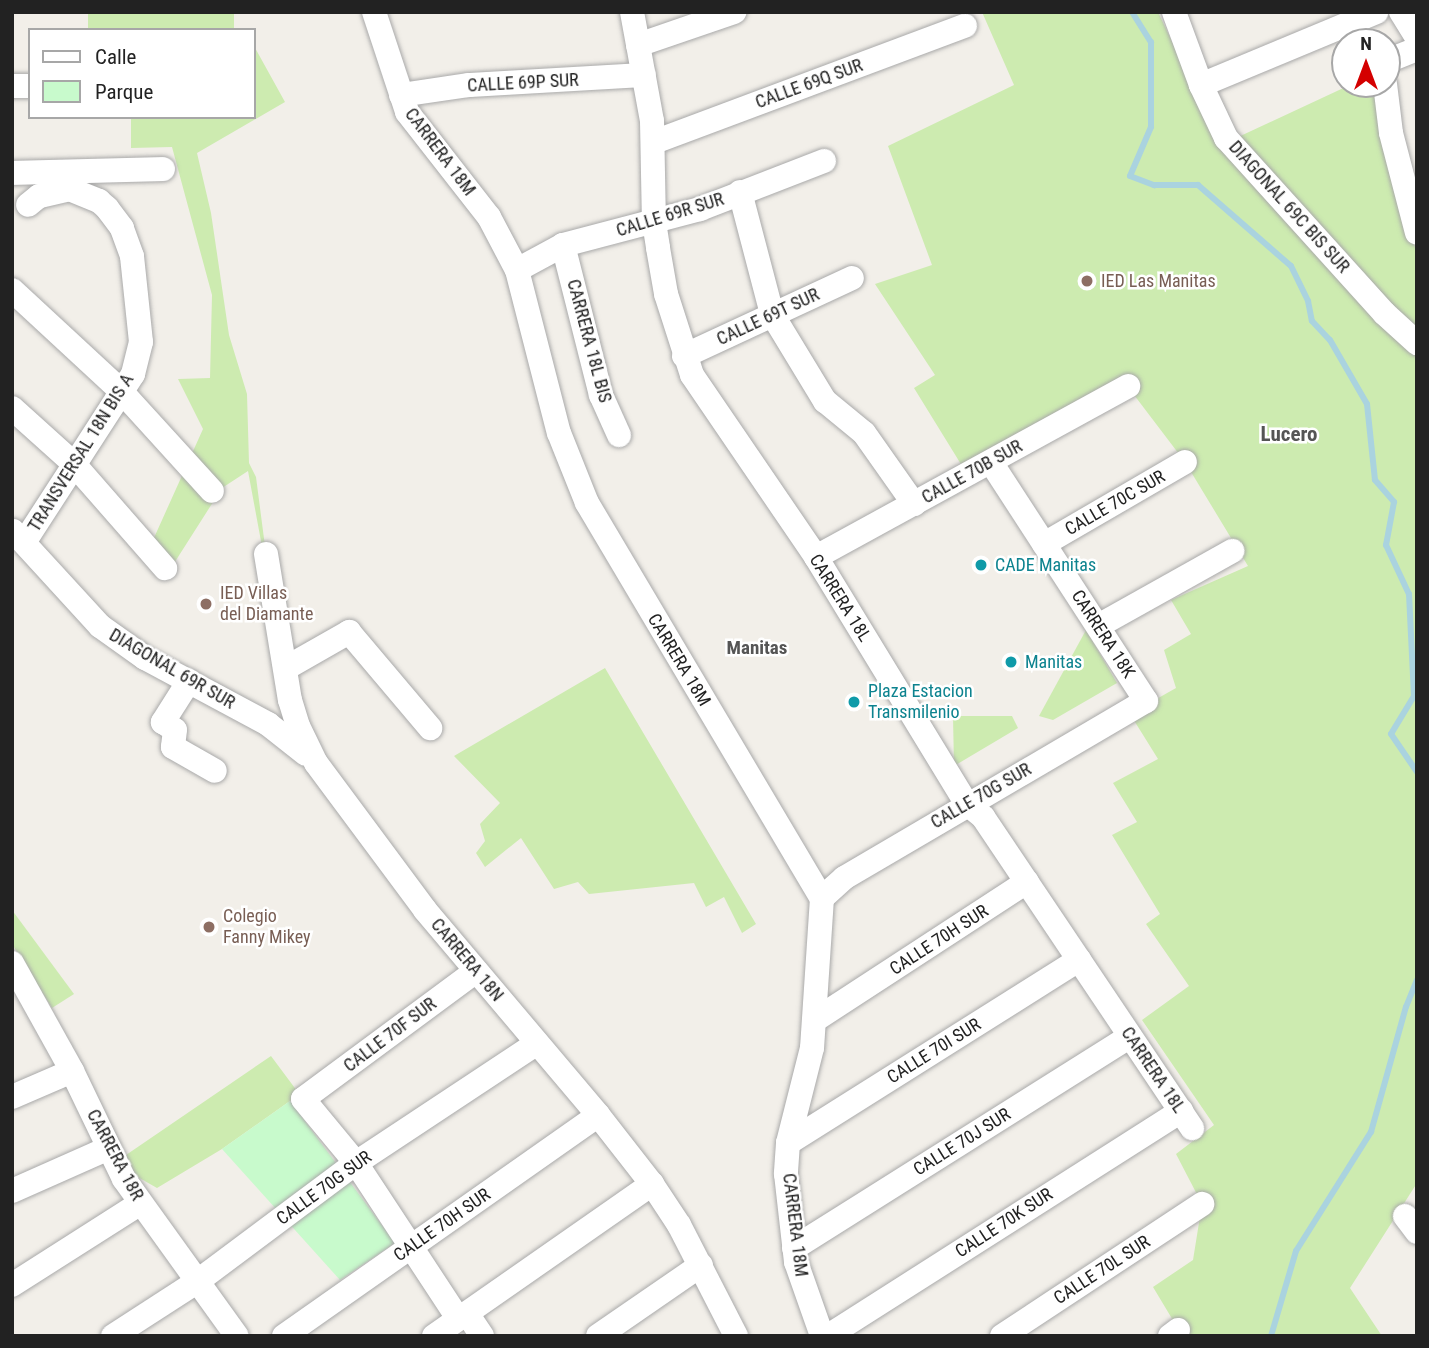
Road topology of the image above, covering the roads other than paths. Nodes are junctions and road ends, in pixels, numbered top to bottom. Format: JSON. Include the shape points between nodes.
{"nodes":[{"id":1,"x":374,"y":12,"type":"edge"},
{"id":2,"x":632,"y":12,"type":"edge"},
{"id":3,"x":733,"y":12,"type":"edge"},
{"id":4,"x":1174,"y":12,"type":"edge"},
{"id":5,"x":1376,"y":12,"type":"edge"},
{"id":6,"x":1401,"y":12,"type":"edge"},
{"id":7,"x":965,"y":26,"type":"dead end"},
{"id":8,"x":1417,"y":38,"type":"edge"},
{"id":9,"x":638,"y":45,"type":"junction"},
{"id":10,"x":644,"y":75,"type":"junction"},
{"id":11,"x":1201,"y":85,"type":"junction"},
{"id":12,"x":401,"y":95,"type":"junction"},
{"id":13,"x":1387,"y":98,"type":"edge"},
{"id":14,"x":654,"y":142,"type":"junction"},
{"id":15,"x":824,"y":160,"type":"dead end"},
{"id":16,"x":163,"y":169,"type":"dead end"},
{"id":17,"x":16,"y":173,"type":"edge"},
{"id":18,"x":740,"y":192,"type":"junction"},
{"id":19,"x":20,"y":213,"type":"edge"},
{"id":20,"x":654,"y":222,"type":"junction"},
{"id":21,"x":1417,"y":233,"type":"edge"},
{"id":22,"x":563,"y":245,"type":"junction"},
{"id":23,"x":517,"y":270,"type":"junction"},
{"id":24,"x":852,"y":278,"type":"dead end"},
{"id":25,"x":12,"y":290,"type":"edge"},
{"id":26,"x":772,"y":314,"type":"junction"},
{"id":27,"x":1417,"y":343,"type":"edge"},
{"id":28,"x":684,"y":356,"type":"junction"},
{"id":29,"x":1128,"y":386,"type":"dead end"},
{"id":30,"x":121,"y":391,"type":"junction"},
{"id":31,"x":12,"y":408,"type":"edge"},
{"id":32,"x":619,"y":435,"type":"dead end"},
{"id":33,"x":991,"y":462,"type":"junction"},
{"id":34,"x":1185,"y":462,"type":"dead end"},
{"id":35,"x":73,"y":463,"type":"junction"},
{"id":36,"x":212,"y":491,"type":"dead end"},
{"id":37,"x":914,"y":504,"type":"junction"},
{"id":38,"x":18,"y":536,"type":"edge"},
{"id":39,"x":1044,"y":544,"type":"junction"},
{"id":40,"x":1232,"y":551,"type":"dead end"},
{"id":41,"x":266,"y":554,"type":"dead end"},
{"id":42,"x":816,"y":557,"type":"junction"},
{"id":43,"x":165,"y":568,"type":"dead end"},
{"id":44,"x":1098,"y":626,"type":"junction"},
{"id":45,"x":286,"y":668,"type":"junction"},
{"id":46,"x":189,"y":681,"type":"junction"},
{"id":47,"x":1146,"y":701,"type":"joint"},
{"id":48,"x":430,"y":728,"type":"dead end"},
{"id":49,"x":316,"y":763,"type":"junction"},
{"id":50,"x":215,"y":771,"type":"dead end"},
{"id":51,"x":967,"y":804,"type":"junction"},
{"id":52,"x":1027,"y":882,"type":"junction"},
{"id":53,"x":822,"y":898,"type":"junction"},
{"id":54,"x":1079,"y":960,"type":"junction"},
{"id":55,"x":12,"y":963,"type":"edge"},
{"id":56,"x":477,"y":971,"type":"junction"},
{"id":57,"x":815,"y":1020,"type":"junction"},
{"id":58,"x":1130,"y":1036,"type":"junction"},
{"id":59,"x":537,"y":1043,"type":"junction"},
{"id":60,"x":72,"y":1071,"type":"junction"},
{"id":61,"x":12,"y":1097,"type":"edge"},
{"id":62,"x":598,"y":1115,"type":"junction"},
{"id":63,"x":1186,"y":1120,"type":"joint"},
{"id":64,"x":788,"y":1143,"type":"junction"},
{"id":65,"x":109,"y":1148,"type":"junction"},
{"id":66,"x":356,"y":1163,"type":"junction"},
{"id":67,"x":652,"y":1184,"type":"junction"},
{"id":68,"x":12,"y":1191,"type":"edge"},
{"id":69,"x":139,"y":1204,"type":"junction"},
{"id":70,"x":1202,"y":1204,"type":"dead end"},
{"id":71,"x":413,"y":1246,"type":"junction"},
{"id":72,"x":794,"y":1248,"type":"junction"},
{"id":73,"x":701,"y":1265,"type":"junction"},
{"id":74,"x":198,"y":1281,"type":"junction"},
{"id":75,"x":12,"y":1285,"type":"edge"},
{"id":76,"x":468,"y":1315,"type":"junction"},
{"id":77,"x":122,"y":1333,"type":"edge"},
{"id":78,"x":237,"y":1336,"type":"edge"},
{"id":79,"x":285,"y":1336,"type":"edge"},
{"id":80,"x":434,"y":1336,"type":"edge"},
{"id":81,"x":482,"y":1336,"type":"edge"},
{"id":82,"x":598,"y":1336,"type":"edge"},
{"id":83,"x":736,"y":1336,"type":"edge"},
{"id":84,"x":821,"y":1336,"type":"edge"},
{"id":85,"x":828,"y":1336,"type":"edge"},
{"id":86,"x":1002,"y":1336,"type":"edge"}],
"edges":[{"from":1,"to":12,"type":"street","name":"CARRERA 18M"},
{"from":2,"to":9,"type":"street","name":"CARRERA 18L"},
{"from":3,"to":9,"type":"street"},
{"from":4,"to":11,"type":"street","name":"DIAGONAL 69C BIS SUR"},
{"from":5,"to":11,"type":"street"},
{"from":6,"to":8,"type":"street"},
{"from":7,"to":14,"type":"street","name":"CALLE 69Q SUR"},
{"from":9,"to":10,"type":"street","name":"CARRERA 18L"},
{"from":10,"to":12,"type":"street","name":"CALLE 69P SUR","via":[[469,85]]},
{"from":10,"to":14,"type":"street","name":"CARRERA 18L"},
{"from":11,"to":27,"type":"street","name":"DIAGONAL 69C BIS SUR","via":[[1226,138],[1384,313]]},
{"from":12,"to":23,"type":"street","name":"CARRERA 18M","via":[[414,122],[489,217]]},
{"from":13,"to":21,"type":"street"},
{"from":14,"to":20,"type":"street","name":"CARRERA 18L"},
{"from":15,"to":18,"type":"street","name":"CALLE 69R SUR"},
{"from":16,"to":17,"type":"street"},
{"from":17,"to":19,"type":"street"},
{"from":18,"to":20,"type":"street","name":"CALLE 69R SUR"},
{"from":18,"to":26,"type":"street"},
{"from":19,"to":30,"type":"street","name":"TRANSVERSAL 18N BIS A","via":[[39,195],[70,189],[99,201],[122,228],[135,270],[141,342],[133,374]]},
{"from":20,"to":22,"type":"street","name":"CALLE 69R SUR"},
{"from":20,"to":28,"type":"street","name":"CARRERA 18L","via":[[666,294]]},
{"from":22,"to":23,"type":"street","name":"CALLE 69R SUR"},
{"from":22,"to":32,"type":"street","name":"CARRERA 18L BIS","via":[[601,395]]},
{"from":23,"to":53,"type":"street","name":"CARRERA 18M","via":[[559,433],[587,503]]},
{"from":24,"to":26,"type":"street","name":"CALLE 69T SUR"},
{"from":25,"to":30,"type":"street"},
{"from":26,"to":28,"type":"street","name":"CALLE 69T SUR"},
{"from":26,"to":37,"type":"street","via":[[825,401],[864,433]]},
{"from":28,"to":42,"type":"street","name":"CARRERA 18L","via":[[706,397]]},
{"from":29,"to":33,"type":"street","name":"CALLE 70B SUR"},
{"from":30,"to":35,"type":"street","name":"TRANSVERSAL 18N BIS A"},
{"from":30,"to":36,"type":"street"},
{"from":31,"to":35,"type":"street"},
{"from":33,"to":37,"type":"street","name":"CALLE 70B SUR"},
{"from":33,"to":39,"type":"street","name":"CARRERA 18K"},
{"from":34,"to":39,"type":"street","name":"CALLE 70C SUR"},
{"from":35,"to":38,"type":"street","name":"TRANSVERSAL 18N BIS A"},
{"from":35,"to":43,"type":"street"},
{"from":37,"to":42,"type":"street","name":"CALLE 70B SUR"},
{"from":38,"to":46,"type":"street","name":"DIAGONAL 69R SUR","via":[[100,626],[145,658]]},
{"from":39,"to":44,"type":"street","name":"CARRERA 18K"},
{"from":40,"to":44,"type":"street"},
{"from":41,"to":45,"type":"street","name":"CARRERA 18N"},
{"from":42,"to":51,"type":"street","name":"CARRERA 18L"},
{"from":44,"to":47,"type":"street","name":"CARRERA 18K"},
{"from":45,"to":48,"type":"street","via":[[349,632]]},
{"from":45,"to":49,"type":"street","name":"CARRERA 18N","via":[[298,726]]},
{"from":46,"to":49,"type":"street","name":"DIAGONAL 69R SUR","via":[[268,724]]},
{"from":46,"to":50,"type":"street","via":[[163,723],[175,730],[173,747]]},
{"from":47,"to":51,"type":"street","name":"CALLE 70G SUR"},
{"from":49,"to":56,"type":"street","name":"CARRERA 18N","via":[[425,910]]},
{"from":51,"to":52,"type":"street","name":"CARRERA 18L","via":[[984,817]]},
{"from":51,"to":53,"type":"street","name":"CALLE 70G SUR","via":[[844,878]]},
{"from":52,"to":54,"type":"street","name":"CARRERA 18L"},
{"from":52,"to":57,"type":"street","name":"CALLE 70H SUR"},
{"from":53,"to":57,"type":"street","name":"CARRERA 18M"},
{"from":54,"to":58,"type":"street","name":"CARRERA 18L"},
{"from":54,"to":64,"type":"street","name":"CALLE 70I SUR"},
{"from":55,"to":60,"type":"street","name":"CARRERA 18R"},
{"from":56,"to":59,"type":"street","name":"CARRERA 18N"},
{"from":56,"to":66,"type":"street","name":"CALLE 70F SUR","via":[[303,1099]]},
{"from":57,"to":64,"type":"street","name":"CARRERA 18M","via":[[806,1079]]},
{"from":58,"to":63,"type":"street","name":"CARRERA 18L"},
{"from":58,"to":72,"type":"street","name":"CALLE 70J SUR"},
{"from":59,"to":62,"type":"street","name":"CARRERA 18N"},
{"from":59,"to":66,"type":"street","name":"CALLE 70G SUR"},
{"from":60,"to":61,"type":"street"},
{"from":60,"to":65,"type":"street","name":"CARRERA 18R"},
{"from":62,"to":67,"type":"street","name":"CARRERA 18N"},
{"from":62,"to":71,"type":"street","name":"CALLE 70H SUR"},
{"from":63,"to":85,"type":"street","name":"CALLE 70K SUR"},
{"from":64,"to":72,"type":"street","name":"CARRERA 18M","via":[[786,1174]]},
{"from":65,"to":68,"type":"street"},
{"from":65,"to":69,"type":"street","name":"CARRERA 18R"},
{"from":66,"to":71,"type":"street"},
{"from":66,"to":74,"type":"street","name":"CALLE 70G SUR"},
{"from":67,"to":73,"type":"street","name":"CARRERA 18N"},
{"from":67,"to":76,"type":"street"},
{"from":69,"to":74,"type":"street","name":"CARRERA 18R"},
{"from":69,"to":75,"type":"street"},
{"from":70,"to":86,"type":"street","name":"CALLE 70L SUR"},
{"from":71,"to":76,"type":"street","via":[[455,1314]]},
{"from":71,"to":79,"type":"street","name":"CALLE 70H SUR"},
{"from":72,"to":84,"type":"street","name":"CARRERA 18M"},
{"from":73,"to":82,"type":"street"},
{"from":73,"to":83,"type":"street","name":"CARRERA 18N"},
{"from":74,"to":77,"type":"street","name":"CALLE 70G SUR"},
{"from":74,"to":78,"type":"street","name":"CARRERA 18R"},
{"from":76,"to":80,"type":"street"},
{"from":76,"to":81,"type":"street"}]}
